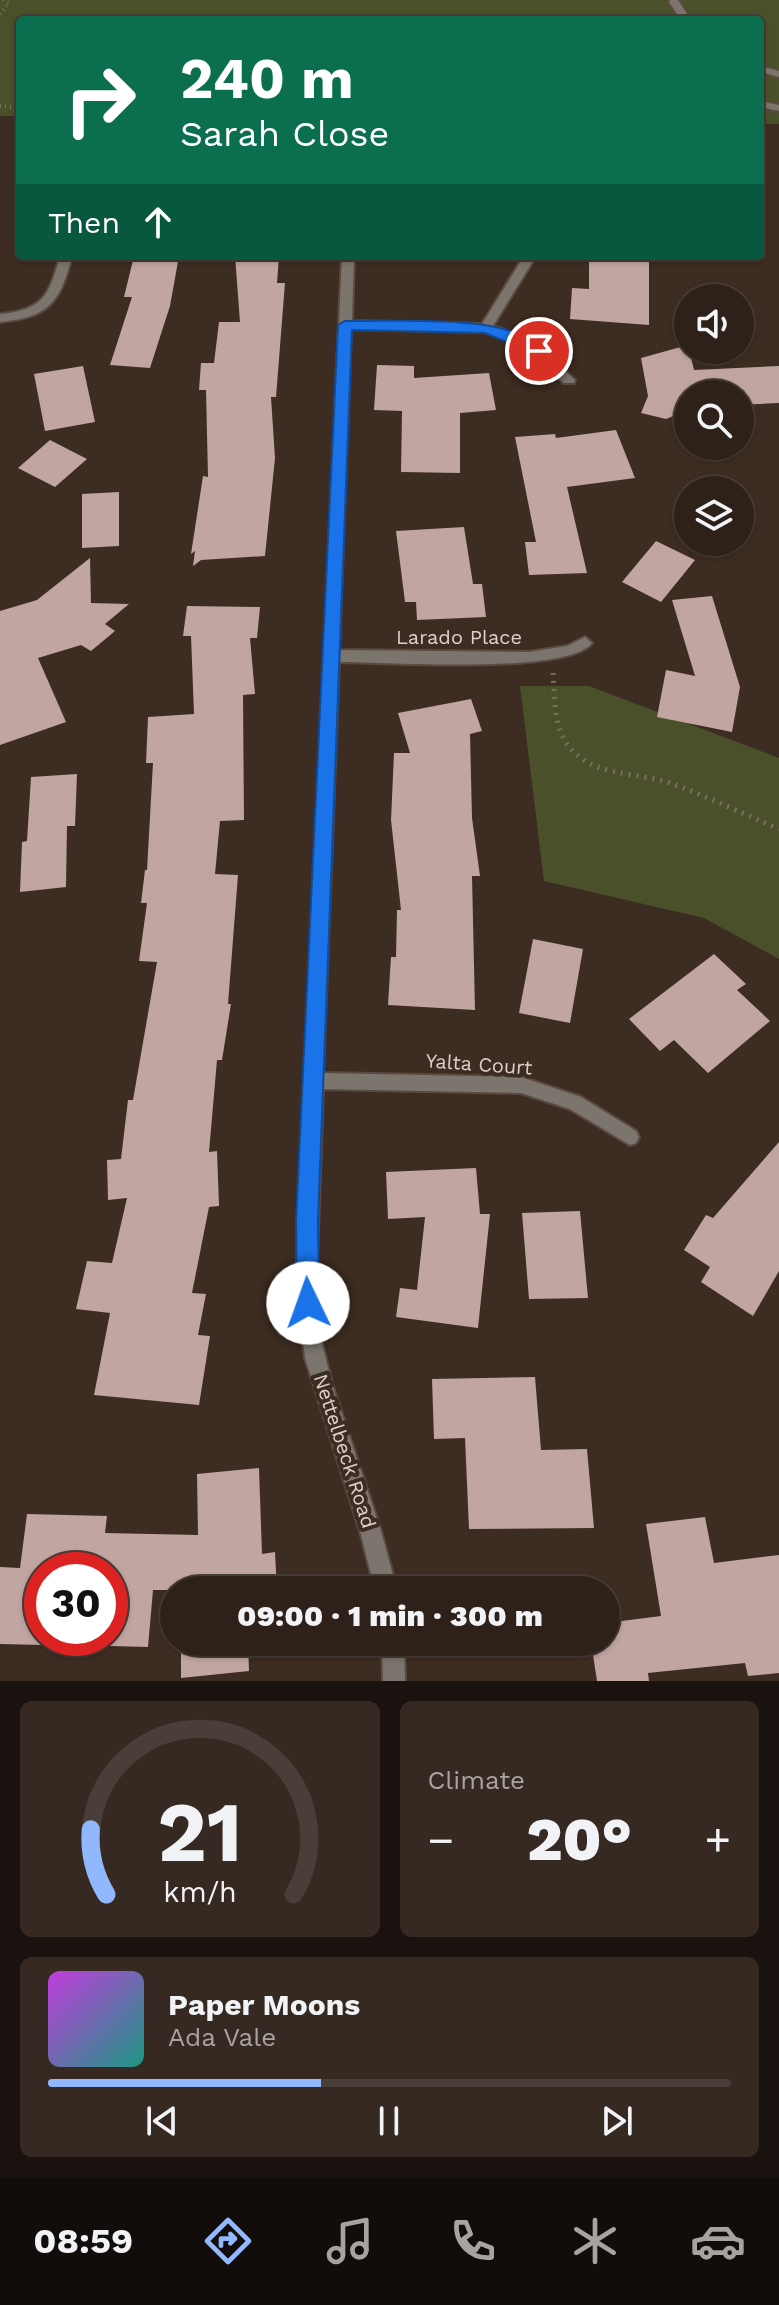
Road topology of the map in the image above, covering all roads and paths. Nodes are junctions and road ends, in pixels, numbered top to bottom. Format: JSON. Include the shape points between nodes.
{"nodes":[{"id":1,"x":3,"y":0,"type":"edge"},
{"id":2,"x":0,"y":14,"type":"edge"},
{"id":3,"x":65,"y":260,"type":"edge"},
{"id":4,"x":348,"y":260,"type":"edge"},
{"id":5,"x":528,"y":260,"type":"edge"},
{"id":6,"x":0,"y":318,"type":"edge"},
{"id":7,"x":345,"y":325,"type":"junction"},
{"id":8,"x":486,"y":328,"type":"junction"},
{"id":9,"x":569,"y":380,"type":"dead end"},
{"id":10,"x":585,"y":643,"type":"dead end"},
{"id":11,"x":330,"y":656,"type":"junction"},
{"id":12,"x":551,"y":656,"type":"junction"},
{"id":13,"x":779,"y":829,"type":"edge"},
{"id":14,"x":313,"y":1081,"type":"junction"},
{"id":15,"x":630,"y":1137,"type":"dead end"},
{"id":16,"x":382,"y":1576,"type":"edge"},
{"id":17,"x":393,"y":1656,"type":"edge"},
{"id":18,"x":394,"y":1681,"type":"edge"}],
"edges":[{"from":1,"to":2,"type":"path","via":[[9,3]]},
{"from":3,"to":6,"type":"street","via":[[58,288],[45,307]]},
{"from":4,"to":7,"type":"street","name":"Nettelbeck Road"},
{"from":5,"to":8,"type":"street"},
{"from":7,"to":8,"type":"street"},
{"from":7,"to":11,"type":"street","name":"Nettelbeck Road"},
{"from":8,"to":9,"type":"street","via":[[526,342]]},
{"from":10,"to":12,"type":"street","name":"Larado Place"},
{"from":11,"to":12,"type":"street","name":"Larado Place"},
{"from":11,"to":14,"type":"street","name":"Nettelbeck Road"},
{"from":12,"to":13,"type":"path","via":[[561,731],[583,759],[602,770],[668,782]]},
{"from":14,"to":15,"type":"street","name":"Yalta Court","via":[[521,1085],[575,1103]]},
{"from":14,"to":16,"type":"street","name":"Nettelbeck Road","via":[[306,1248],[309,1321],[328,1404]]},
{"from":17,"to":18,"type":"street"}]}
